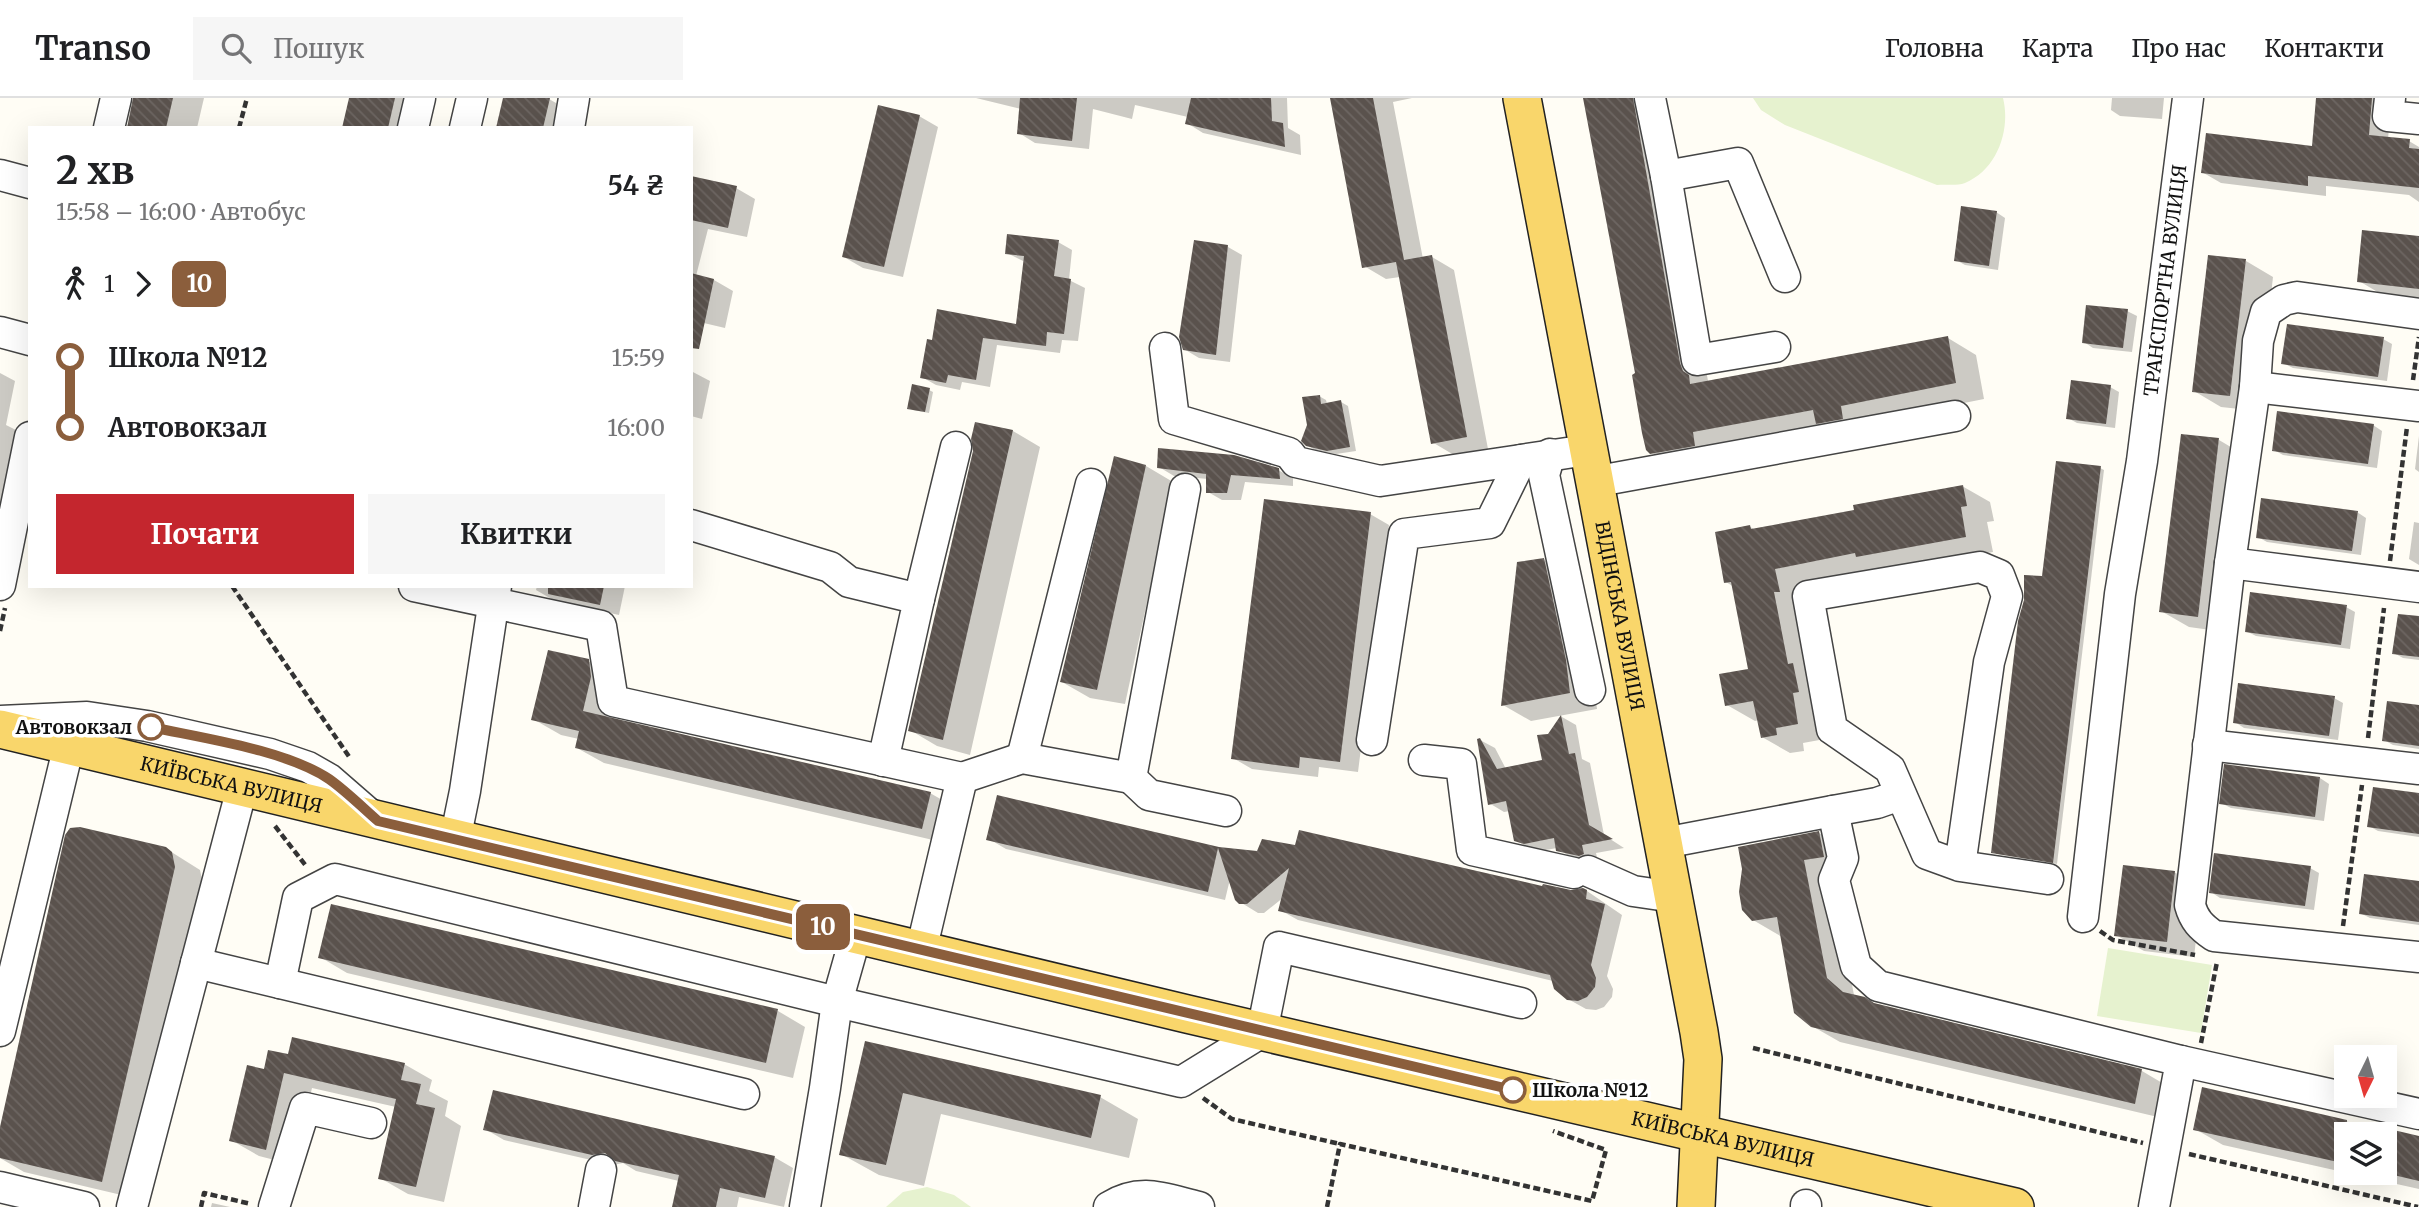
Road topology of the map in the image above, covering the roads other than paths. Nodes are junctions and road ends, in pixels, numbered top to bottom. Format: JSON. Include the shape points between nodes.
{"nodes":[{"id":1,"x":116,"y":98,"type":"edge"},
{"id":2,"x":420,"y":98,"type":"edge"},
{"id":3,"x":472,"y":98,"type":"edge"},
{"id":4,"x":574,"y":98,"type":"edge"},
{"id":5,"x":1522,"y":98,"type":"edge"},
{"id":6,"x":1650,"y":98,"type":"edge"},
{"id":7,"x":2188,"y":98,"type":"edge"},
{"id":8,"x":2390,"y":98,"type":"edge"},
{"id":9,"x":2419,"y":119,"type":"edge"},
{"id":10,"x":109,"y":126,"type":"edge"},
{"id":11,"x":413,"y":126,"type":"edge"},
{"id":12,"x":466,"y":126,"type":"edge"},
{"id":13,"x":569,"y":126,"type":"edge"},
{"id":14,"x":0,"y":175,"type":"edge"},
{"id":15,"x":1666,"y":176,"type":"junction"},
{"id":16,"x":28,"y":182,"type":"edge"},
{"id":17,"x":1785,"y":277,"type":"dead end"},
{"id":18,"x":2419,"y":313,"type":"edge"},
{"id":19,"x":0,"y":332,"type":"edge"},
{"id":20,"x":28,"y":339,"type":"edge"},
{"id":21,"x":1165,"y":348,"type":"dead end"},
{"id":22,"x":1775,"y":348,"type":"dead end"},
{"id":23,"x":2255,"y":387,"type":"junction"},
{"id":24,"x":2414,"y":406,"type":"edge"},
{"id":25,"x":1955,"y":416,"type":"dead end"},
{"id":26,"x":28,"y":447,"type":"edge"},
{"id":27,"x":956,"y":447,"type":"dead end"},
{"id":28,"x":1550,"y":454,"type":"junction"},
{"id":29,"x":1521,"y":460,"type":"junction"},
{"id":30,"x":1590,"y":466,"type":"junction"},
{"id":31,"x":1091,"y":484,"type":"dead end"},
{"id":32,"x":1185,"y":489,"type":"dead end"},
{"id":33,"x":693,"y":526,"type":"edge"},
{"id":34,"x":2230,"y":562,"type":"junction"},
{"id":35,"x":2,"y":570,"type":"edge"},
{"id":36,"x":2419,"y":587,"type":"edge"},
{"id":37,"x":432,"y":588,"type":"edge"},
{"id":38,"x":494,"y":595,"type":"edge"},
{"id":39,"x":919,"y":599,"type":"junction"},
{"id":40,"x":1590,"y":690,"type":"dead end"},
{"id":41,"x":0,"y":720,"type":"edge"},
{"id":42,"x":0,"y":729,"type":"edge"},
{"id":43,"x":1372,"y":740,"type":"dead end"},
{"id":44,"x":69,"y":745,"type":"junction"},
{"id":45,"x":2208,"y":745,"type":"junction"},
{"id":46,"x":1023,"y":758,"type":"junction"},
{"id":47,"x":1423,"y":760,"type":"dead end"},
{"id":48,"x":883,"y":761,"type":"junction"},
{"id":49,"x":2419,"y":769,"type":"edge"},
{"id":50,"x":962,"y":778,"type":"junction"},
{"id":51,"x":1131,"y":778,"type":"junction"},
{"id":52,"x":242,"y":788,"type":"junction"},
{"id":53,"x":1900,"y":795,"type":"junction"},
{"id":54,"x":1226,"y":811,"type":"dead end"},
{"id":55,"x":1833,"y":811,"type":"junction"},
{"id":56,"x":378,"y":821,"type":"junction"},
{"id":57,"x":455,"y":840,"type":"junction"},
{"id":58,"x":1664,"y":843,"type":"junction"},
{"id":59,"x":1960,"y":866,"type":"junction"},
{"id":60,"x":2048,"y":879,"type":"dead end"},
{"id":61,"x":1674,"y":897,"type":"junction"},
{"id":62,"x":2083,"y":918,"type":"road end"},
{"id":63,"x":856,"y":935,"type":"junction"},
{"id":64,"x":921,"y":951,"type":"junction"},
{"id":65,"x":2419,"y":957,"type":"edge"},
{"id":66,"x":196,"y":963,"type":"junction"},
{"id":67,"x":280,"y":983,"type":"junction"},
{"id":68,"x":836,"y":1002,"type":"junction"},
{"id":69,"x":1521,"y":1003,"type":"dead end"},
{"id":70,"x":0,"y":1031,"type":"edge"},
{"id":71,"x":1262,"y":1032,"type":"junction"},
{"id":72,"x":2189,"y":1062,"type":"junction"},
{"id":73,"x":744,"y":1094,"type":"dead end"},
{"id":74,"x":2419,"y":1114,"type":"edge"},
{"id":75,"x":371,"y":1123,"type":"dead end"},
{"id":76,"x":1699,"y":1133,"type":"junction"},
{"id":77,"x":601,"y":1170,"type":"dead end"},
{"id":78,"x":0,"y":1187,"type":"edge"},
{"id":79,"x":84,"y":1207,"type":"edge"},
{"id":80,"x":132,"y":1207,"type":"edge"},
{"id":81,"x":274,"y":1207,"type":"edge"},
{"id":82,"x":594,"y":1207,"type":"edge"},
{"id":83,"x":805,"y":1207,"type":"edge"},
{"id":84,"x":1109,"y":1207,"type":"edge"},
{"id":85,"x":1199,"y":1207,"type":"edge"},
{"id":86,"x":1696,"y":1207,"type":"edge"},
{"id":87,"x":2015,"y":1207,"type":"edge"},
{"id":88,"x":2154,"y":1207,"type":"edge"}],
"edges":[{"from":1,"to":10,"type":"street"},
{"from":2,"to":11,"type":"street"},
{"from":3,"to":12,"type":"street"},
{"from":4,"to":13,"type":"street"},
{"from":5,"to":30,"type":"main road","name":"ВІДІНСЬКА ВУЛИЦЯ"},
{"from":6,"to":15,"type":"street"},
{"from":7,"to":62,"type":"street","name":"ТРАНСПОРТНА ВУЛИЦЯ","via":[[2142,461],[2120,594]]},
{"from":8,"to":9,"type":"street","via":[[2388,116]]},
{"from":14,"to":16,"type":"street"},
{"from":15,"to":17,"type":"street","via":[[1738,163]]},
{"from":15,"to":22,"type":"street","via":[[1697,360]]},
{"from":18,"to":23,"type":"street","via":[[2297,297],[2284,300],[2266,313],[2262,323]]},
{"from":19,"to":20,"type":"street"},
{"from":21,"to":29,"type":"street","via":[[1174,419],[1289,447],[1296,462],[1380,481]]},
{"from":23,"to":24,"type":"street"},
{"from":23,"to":34,"type":"street"},
{"from":25,"to":30,"type":"street"},
{"from":26,"to":35,"type":"street"},
{"from":27,"to":39,"type":"street"},
{"from":28,"to":29,"type":"street"},
{"from":28,"to":30,"type":"street"},
{"from":28,"to":40,"type":"street","via":[[1544,475]]},
{"from":29,"to":43,"type":"street","via":[[1490,523],[1404,534]]},
{"from":30,"to":58,"type":"main road","name":"ВІДІНСЬКА ВУЛИЦЯ"},
{"from":31,"to":46,"type":"street"},
{"from":32,"to":51,"type":"street"},
{"from":33,"to":39,"type":"street","via":[[830,567],[849,582]]},
{"from":34,"to":36,"type":"street"},
{"from":34,"to":45,"type":"street"},
{"from":37,"to":38,"type":"street"},
{"from":38,"to":48,"type":"street","via":[[601,626],[613,701]]},
{"from":38,"to":57,"type":"street"},
{"from":39,"to":48,"type":"street"},
{"from":41,"to":56,"type":"street","via":[[87,717],[270,754],[329,779]]},
{"from":42,"to":44,"type":"main road","name":"КИЇВСЬКА ВУЛИЦЯ"},
{"from":44,"to":52,"type":"main road","name":"КИЇВСЬКА ВУЛИЦЯ"},
{"from":44,"to":70,"type":"street"},
{"from":45,"to":49,"type":"street"},
{"from":45,"to":65,"type":"street","via":[[2189,905],[2202,928],[2214,936]]},
{"from":46,"to":50,"type":"street"},
{"from":46,"to":51,"type":"street"},
{"from":47,"to":61,"type":"street","via":[[1461,764],[1472,850]]},
{"from":48,"to":50,"type":"street"},
{"from":50,"to":64,"type":"street"},
{"from":51,"to":54,"type":"street","via":[[1149,795]]},
{"from":52,"to":56,"type":"main road","name":"КИЇВСЬКА ВУЛИЦЯ"},
{"from":52,"to":66,"type":"street"},
{"from":53,"to":55,"type":"street"},
{"from":53,"to":59,"type":"street","via":[[1927,854]]},
{"from":53,"to":59,"type":"street","via":[[1890,769],[1832,729],[1808,596],[1980,567],[1999,575],[2007,596],[1989,662]]},
{"from":55,"to":58,"type":"street"},
{"from":55,"to":72,"type":"street","via":[[1843,858],[1834,880],[1856,965],[1878,986]]},
{"from":56,"to":57,"type":"main road","name":"КИЇВСЬКА ВУЛИЦЯ"},
{"from":57,"to":63,"type":"main road","name":"КИЇВСЬКА ВУЛИЦЯ"},
{"from":58,"to":61,"type":"main road","name":"ВІДІНСЬКА ВУЛИЦЯ"},
{"from":59,"to":60,"type":"street"},
{"from":61,"to":76,"type":"main road","name":"ВІДІНСЬКА ВУЛИЦЯ","via":[[1703,1059]]},
{"from":63,"to":64,"type":"main road","name":"КИЇВСЬКА ВУЛИЦЯ"},
{"from":63,"to":68,"type":"street"},
{"from":64,"to":71,"type":"main road","name":"КИЇВСЬКА ВУЛИЦЯ"},
{"from":66,"to":67,"type":"street"},
{"from":66,"to":80,"type":"street"},
{"from":67,"to":68,"type":"street","via":[[298,898],[335,879]]},
{"from":67,"to":73,"type":"street"},
{"from":68,"to":71,"type":"street","via":[[1181,1082]]},
{"from":68,"to":83,"type":"street"},
{"from":69,"to":71,"type":"street","via":[[1279,947]]},
{"from":71,"to":76,"type":"main road","name":"КИЇВСЬКА ВУЛИЦЯ"},
{"from":72,"to":74,"type":"street"},
{"from":72,"to":88,"type":"street"},
{"from":75,"to":81,"type":"street","via":[[305,1108]]},
{"from":76,"to":86,"type":"main road","name":"ВІДІНСЬКА ВУЛИЦЯ"},
{"from":76,"to":87,"type":"main road","name":"КИЇВСЬКА ВУЛИЦЯ"},
{"from":77,"to":82,"type":"street"},
{"from":78,"to":79,"type":"street"},
{"from":84,"to":85,"type":"street","via":[[1125,1197],[1150,1195]]}]}
